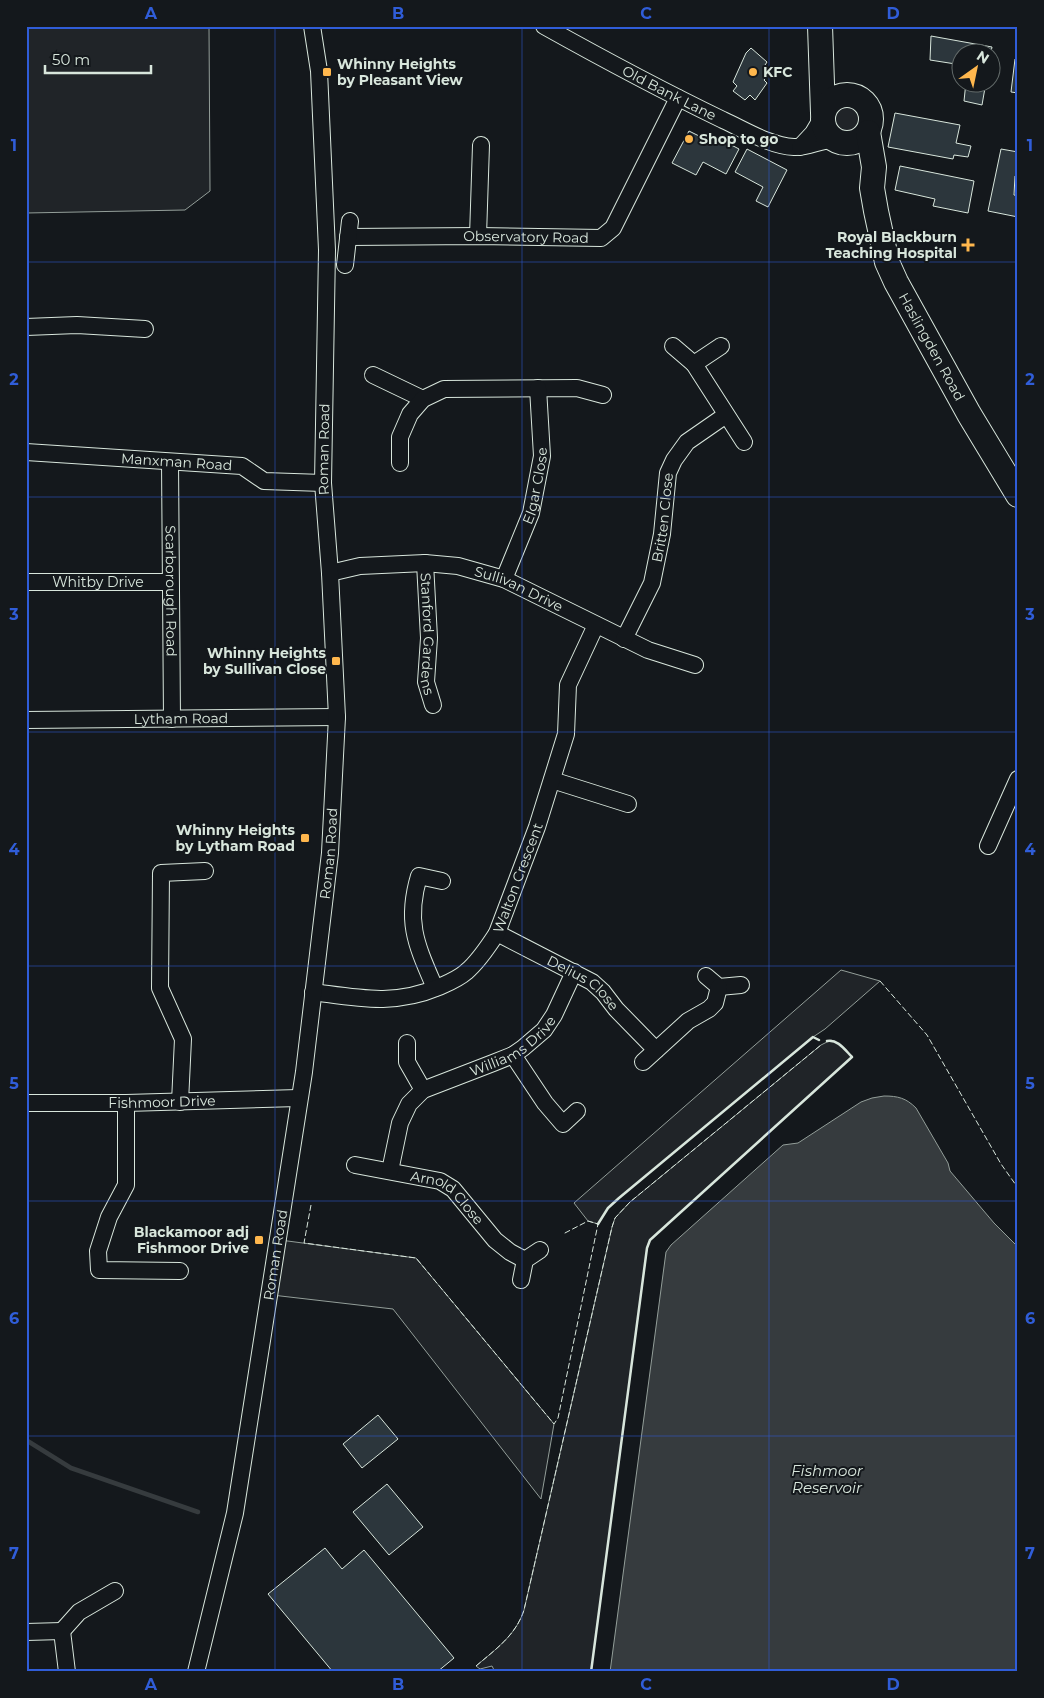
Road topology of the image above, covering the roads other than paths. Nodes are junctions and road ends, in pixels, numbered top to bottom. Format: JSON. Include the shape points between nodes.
{"nodes":[{"id":1,"x":312,"y":26,"type":"edge"},
{"id":2,"x":544,"y":26,"type":"edge"},
{"id":3,"x":820,"y":26,"type":"edge"},
{"id":4,"x":821,"y":55,"type":"junction"},
{"id":5,"x":854,"y":95,"type":"junction"},
{"id":6,"x":678,"y":98,"type":"junction"},
{"id":7,"x":823,"y":114,"type":"junction"},
{"id":8,"x":868,"y":132,"type":"junction"},
{"id":9,"x":838,"y":141,"type":"junction"},
{"id":10,"x":481,"y":145,"type":"dead end"},
{"id":11,"x":800,"y":147,"type":"junction"},
{"id":12,"x":872,"y":188,"type":"junction"},
{"id":13,"x":478,"y":236,"type":"junction"},
{"id":14,"x":345,"y":265,"type":"dead end"},
{"id":15,"x":26,"y":327,"type":"edge"},
{"id":16,"x":145,"y":329,"type":"dead end"},
{"id":17,"x":674,"y":346,"type":"dead end"},
{"id":18,"x":721,"y":346,"type":"dead end"},
{"id":19,"x":694,"y":364,"type":"junction"},
{"id":20,"x":373,"y":375,"type":"dead end"},
{"id":21,"x":538,"y":388,"type":"junction"},
{"id":22,"x":603,"y":395,"type":"dead end"},
{"id":23,"x":423,"y":399,"type":"junction"},
{"id":24,"x":726,"y":415,"type":"junction"},
{"id":25,"x":744,"y":442,"type":"dead end"},
{"id":26,"x":26,"y":452,"type":"edge"},
{"id":27,"x":170,"y":462,"type":"junction"},
{"id":28,"x":400,"y":463,"type":"dead end"},
{"id":29,"x":323,"y":483,"type":"junction"},
{"id":30,"x":1018,"y":495,"type":"edge"},
{"id":31,"x":425,"y":562,"type":"junction"},
{"id":32,"x":330,"y":573,"type":"junction"},
{"id":33,"x":504,"y":578,"type":"junction"},
{"id":34,"x":26,"y":582,"type":"edge"},
{"id":35,"x":170,"y":582,"type":"junction"},
{"id":36,"x":596,"y":625,"type":"junction"},
{"id":37,"x":624,"y":639,"type":"junction"},
{"id":38,"x":696,"y":665,"type":"dead end"},
{"id":39,"x":433,"y":705,"type":"dead end"},
{"id":40,"x":337,"y":716,"type":"junction"},
{"id":41,"x":172,"y":718,"type":"junction"},
{"id":42,"x":26,"y":720,"type":"edge"},
{"id":43,"x":1018,"y":779,"type":"edge"},
{"id":44,"x":552,"y":780,"type":"junction"},
{"id":45,"x":628,"y":804,"type":"dead end"},
{"id":46,"x":988,"y":846,"type":"dead end"},
{"id":47,"x":205,"y":871,"type":"dead end"},
{"id":48,"x":442,"y":881,"type":"dead end"},
{"id":49,"x":497,"y":933,"type":"junction"},
{"id":50,"x":574,"y":972,"type":"junction"},
{"id":51,"x":741,"y":985,"type":"dead end"},
{"id":52,"x":435,"y":988,"type":"junction"},
{"id":53,"x":313,"y":992,"type":"junction"},
{"id":54,"x":407,"y":1043,"type":"dead end"},
{"id":55,"x":656,"y":1050,"type":"junction"},
{"id":56,"x":513,"y":1055,"type":"junction"},
{"id":57,"x":643,"y":1062,"type":"dead end"},
{"id":58,"x":423,"y":1090,"type":"junction"},
{"id":59,"x":298,"y":1098,"type":"junction"},
{"id":60,"x":180,"y":1102,"type":"junction"},
{"id":61,"x":26,"y":1103,"type":"edge"},
{"id":62,"x":126,"y":1103,"type":"junction"},
{"id":63,"x":577,"y":1111,"type":"dead end"},
{"id":64,"x":355,"y":1165,"type":"dead end"},
{"id":65,"x":390,"y":1170,"type":"junction"},
{"id":66,"x":540,"y":1250,"type":"dead end"},
{"id":67,"x":525,"y":1260,"type":"junction"},
{"id":68,"x":180,"y":1271,"type":"dead end"},
{"id":69,"x":521,"y":1280,"type":"dead end"},
{"id":70,"x":115,"y":1591,"type":"dead end"},
{"id":71,"x":26,"y":1632,"type":"edge"},
{"id":72,"x":62,"y":1632,"type":"junction"},
{"id":73,"x":68,"y":1672,"type":"edge"},
{"id":74,"x":196,"y":1672,"type":"edge"}],
"edges":[{"from":1,"to":29,"type":"street","name":"Roman Road","via":[[319,71],[327,250]]},
{"from":2,"to":6,"type":"street","name":"Old Bank Lane"},
{"from":3,"to":4,"type":"highway"},
{"from":4,"to":5,"type":"highway"},
{"from":4,"to":7,"type":"highway"},
{"from":5,"to":7,"type":"highway","via":[[840,95],[833,99]]},
{"from":5,"to":8,"type":"highway","via":[[861,98],[870,110],[872,118]]},
{"from":6,"to":11,"type":"street","name":"Old Bank Lane","via":[[774,143]]},
{"from":6,"to":13,"type":"street","name":"Observatory Road","via":[[613,228],[602,238]]},
{"from":7,"to":9,"type":"highway","via":[[824,128]]},
{"from":7,"to":11,"type":"street","via":[[813,133]]},
{"from":8,"to":9,"type":"highway","via":[[857,141]]},
{"from":8,"to":12,"type":"highway","name":"Haslingden Road","via":[[874,167]]},
{"from":9,"to":11,"type":"street","name":"Old Bank Lane","via":[[824,140]]},
{"from":9,"to":12,"type":"highway","name":"Haslingden Road","via":[[852,154]]},
{"from":10,"to":13,"type":"street"},
{"from":12,"to":30,"type":"highway","name":"Haslingden Road","via":[[887,262],[896,282]]},
{"from":13,"to":14,"type":"street","name":"Observatory Road","via":[[349,229]]},
{"from":15,"to":16,"type":"street","via":[[77,325]]},
{"from":17,"to":19,"type":"street"},
{"from":18,"to":19,"type":"street"},
{"from":19,"to":24,"type":"street"},
{"from":20,"to":23,"type":"street"},
{"from":21,"to":22,"type":"street","via":[[577,388]]},
{"from":21,"to":23,"type":"street","via":[[444,389]]},
{"from":21,"to":33,"type":"street","name":"Elgar Close","via":[[542,456],[531,513]]},
{"from":23,"to":28,"type":"street","via":[[410,414],[400,437]]},
{"from":24,"to":25,"type":"street"},
{"from":24,"to":37,"type":"street","name":"Britten Close","via":[[688,442],[668,473],[662,534],[652,583]]},
{"from":26,"to":27,"type":"street","name":"Manxman Road"},
{"from":27,"to":29,"type":"street","name":"Manxman Road","via":[[242,466],[264,481]]},
{"from":27,"to":35,"type":"street","name":"Scarborough Road"},
{"from":29,"to":32,"type":"street","name":"Roman Road"},
{"from":31,"to":32,"type":"street","name":"Sullivan Drive","via":[[360,566]]},
{"from":31,"to":33,"type":"street","name":"Sullivan Drive","via":[[458,566]]},
{"from":31,"to":39,"type":"street","name":"Stanford Gardens","via":[[429,638],[426,682]]},
{"from":32,"to":40,"type":"street","name":"Roman Road"},
{"from":33,"to":36,"type":"street","name":"Sullivan Drive"},
{"from":34,"to":35,"type":"street","name":"Whitby Drive"},
{"from":35,"to":41,"type":"street","name":"Scarborough Road"},
{"from":36,"to":37,"type":"street","name":"Sullivan Drive"},
{"from":36,"to":44,"type":"street","name":"Walton Crescent","via":[[568,685],[566,734]]},
{"from":37,"to":38,"type":"street","name":"Sullivan Drive"},
{"from":40,"to":41,"type":"street","name":"Lytham Road"},
{"from":40,"to":53,"type":"street","name":"Roman Road","via":[[330,853]]},
{"from":41,"to":42,"type":"street","name":"Lytham Road"},
{"from":43,"to":46,"type":"street"},
{"from":44,"to":45,"type":"street"},
{"from":44,"to":49,"type":"street","name":"Walton Crescent"},
{"from":47,"to":60,"type":"street","via":[[161,873],[160,988],[183,1039]]},
{"from":48,"to":52,"type":"street","via":[[419,876],[413,903],[414,935]]},
{"from":49,"to":50,"type":"street","name":"Delius Close"},
{"from":49,"to":52,"type":"street","name":"Walton Crescent","via":[[465,973]]},
{"from":50,"to":55,"type":"street","name":"Delius Close","via":[[603,992]]},
{"from":50,"to":56,"type":"street","name":"Williams Drive","via":[[544,1030]]},
{"from":51,"to":55,"type":"street","via":[[712,982],[715,1003],[688,1021]]},
{"from":52,"to":53,"type":"street","name":"Walton Crescent","via":[[400,999],[381,1000]]},
{"from":53,"to":59,"type":"street","name":"Roman Road"},
{"from":54,"to":58,"type":"street","via":[[407,1062]]},
{"from":55,"to":57,"type":"street"},
{"from":56,"to":58,"type":"street","name":"Williams Drive"},
{"from":56,"to":63,"type":"street","via":[[563,1124]]},
{"from":58,"to":65,"type":"street","name":"Williams Drive","via":[[403,1114]]},
{"from":59,"to":60,"type":"street","name":"Fishmoor Drive"},
{"from":59,"to":74,"type":"street","name":"Roman Road","via":[[235,1512]]},
{"from":60,"to":62,"type":"street","name":"Fishmoor Drive"},
{"from":61,"to":62,"type":"street","name":"Fishmoor Drive"},
{"from":62,"to":68,"type":"street","via":[[126,1185],[109,1216],[98,1251],[99,1270]]},
{"from":64,"to":65,"type":"street","name":"Arnold Close"},
{"from":65,"to":67,"type":"street","name":"Arnold Close","via":[[447,1185],[495,1240]]},
{"from":66,"to":67,"type":"street"},
{"from":67,"to":69,"type":"street"},
{"from":70,"to":72,"type":"street","via":[[78,1612]]},
{"from":71,"to":72,"type":"street"},
{"from":72,"to":73,"type":"street"}]}
